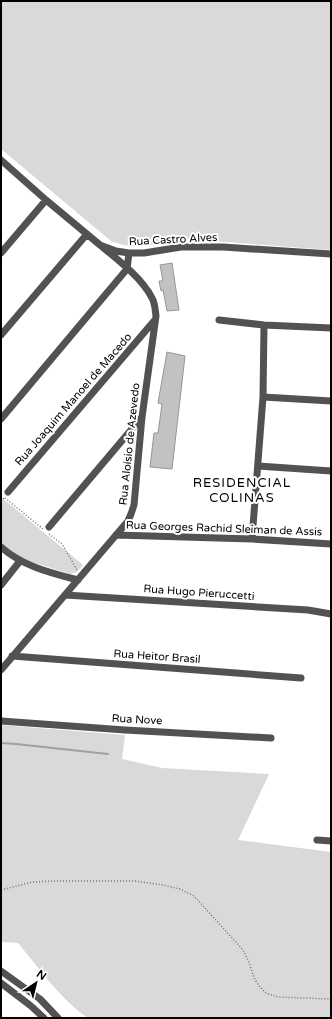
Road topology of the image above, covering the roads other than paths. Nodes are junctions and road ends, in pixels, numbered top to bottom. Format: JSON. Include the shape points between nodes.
{"nodes":[{"id":1,"x":2,"y":164,"type":"edge"},
{"id":2,"x":46,"y":200,"type":"junction"},
{"id":3,"x":87,"y":234,"type":"junction"},
{"id":4,"x":100,"y":245,"type":"junction"},
{"id":5,"x":1,"y":253,"type":"edge"},
{"id":6,"x":129,"y":253,"type":"junction"},
{"id":7,"x":331,"y":254,"type":"edge"},
{"id":8,"x":127,"y":269,"type":"junction"},
{"id":9,"x":219,"y":320,"type":"dead end"},
{"id":10,"x":154,"y":321,"type":"junction"},
{"id":11,"x":331,"y":322,"type":"edge"},
{"id":12,"x":264,"y":325,"type":"junction"},
{"id":13,"x":320,"y":326,"type":"junction"},
{"id":14,"x":331,"y":328,"type":"edge"},
{"id":15,"x":1,"y":335,"type":"edge"},
{"id":16,"x":263,"y":397,"type":"junction"},
{"id":17,"x":331,"y":401,"type":"edge"},
{"id":18,"x":142,"y":417,"type":"junction"},
{"id":19,"x":1,"y":419,"type":"edge"},
{"id":20,"x":258,"y":466,"type":"junction"},
{"id":21,"x":331,"y":471,"type":"edge"},
{"id":22,"x":8,"y":492,"type":"dead end"},
{"id":23,"x":49,"y":527,"type":"dead end"},
{"id":24,"x":116,"y":535,"type":"junction"},
{"id":25,"x":252,"y":539,"type":"junction"},
{"id":26,"x":331,"y":544,"type":"edge"},
{"id":27,"x":1,"y":547,"type":"edge"},
{"id":28,"x":20,"y":561,"type":"junction"},
{"id":29,"x":78,"y":580,"type":"junction"},
{"id":30,"x":1,"y":585,"type":"edge"},
{"id":31,"x":64,"y":595,"type":"junction"},
{"id":32,"x":331,"y":614,"type":"edge"},
{"id":33,"x":12,"y":656,"type":"junction"},
{"id":34,"x":1,"y":670,"type":"edge"},
{"id":35,"x":301,"y":678,"type":"dead end"},
{"id":36,"x":1,"y":721,"type":"edge"},
{"id":37,"x":271,"y":738,"type":"dead end"},
{"id":38,"x":317,"y":840,"type":"dead end"},
{"id":39,"x":331,"y":840,"type":"edge"},
{"id":40,"x":1,"y":971,"type":"edge"},
{"id":41,"x":1,"y":983,"type":"edge"},
{"id":42,"x":55,"y":1017,"type":"edge"},
{"id":43,"x":44,"y":1018,"type":"edge"}],
"edges":[{"from":1,"to":2,"type":"street","name":"Rua Castro Alves"},
{"from":2,"to":3,"type":"street","name":"Rua Castro Alves"},
{"from":2,"to":5,"type":"street"},
{"from":3,"to":4,"type":"street","name":"Rua Castro Alves"},
{"from":3,"to":15,"type":"street"},
{"from":4,"to":6,"type":"street","name":"Rua Castro Alves"},
{"from":4,"to":8,"type":"street","name":"Rua Aloísio de Azevedo"},
{"from":6,"to":7,"type":"street","name":"Rua Castro Alves","via":[[182,247],[222,246]]},
{"from":6,"to":8,"type":"street"},
{"from":8,"to":10,"type":"street","name":"Rua Aloísio de Azevedo","via":[[148,289],[155,306]]},
{"from":8,"to":19,"type":"street"},
{"from":9,"to":12,"type":"street"},
{"from":10,"to":18,"type":"street","name":"Rua Aloísio de Azevedo"},
{"from":10,"to":22,"type":"street","name":"Rua Joaquim Manoel de Macedo"},
{"from":11,"to":13,"type":"street"},
{"from":12,"to":13,"type":"street"},
{"from":12,"to":16,"type":"street"},
{"from":13,"to":14,"type":"street"},
{"from":16,"to":17,"type":"street"},
{"from":16,"to":20,"type":"street"},
{"from":18,"to":23,"type":"street"},
{"from":18,"to":24,"type":"street","name":"Rua Aloísio de Azevedo","via":[[134,505],[128,521]]},
{"from":20,"to":21,"type":"street"},
{"from":20,"to":25,"type":"street"},
{"from":24,"to":25,"type":"street","name":"Rua Georges Rachid Sleiman de Assis"},
{"from":24,"to":29,"type":"street","name":"Rua Aloísio de Azevedo"},
{"from":25,"to":26,"type":"street","name":"Rua Georges Rachid Sleiman de Assis"},
{"from":27,"to":28,"type":"street"},
{"from":28,"to":29,"type":"street"},
{"from":28,"to":30,"type":"street"},
{"from":29,"to":31,"type":"street","name":"Rua Aloísio de Azevedo"},
{"from":31,"to":32,"type":"street","name":"Rua Hugo Pieruccetti","via":[[308,610]]},
{"from":31,"to":33,"type":"street","name":"Rua Aloísio de Azevedo"},
{"from":33,"to":34,"type":"street","name":"Rua Aloísio de Azevedo"},
{"from":33,"to":35,"type":"street","name":"Rua Heitor Brasil"},
{"from":36,"to":37,"type":"street","name":"Rua Nove"},
{"from":38,"to":39,"type":"street"},
{"from":40,"to":42,"type":"street","via":[[40,999]]},
{"from":41,"to":43,"type":"street"}]}
